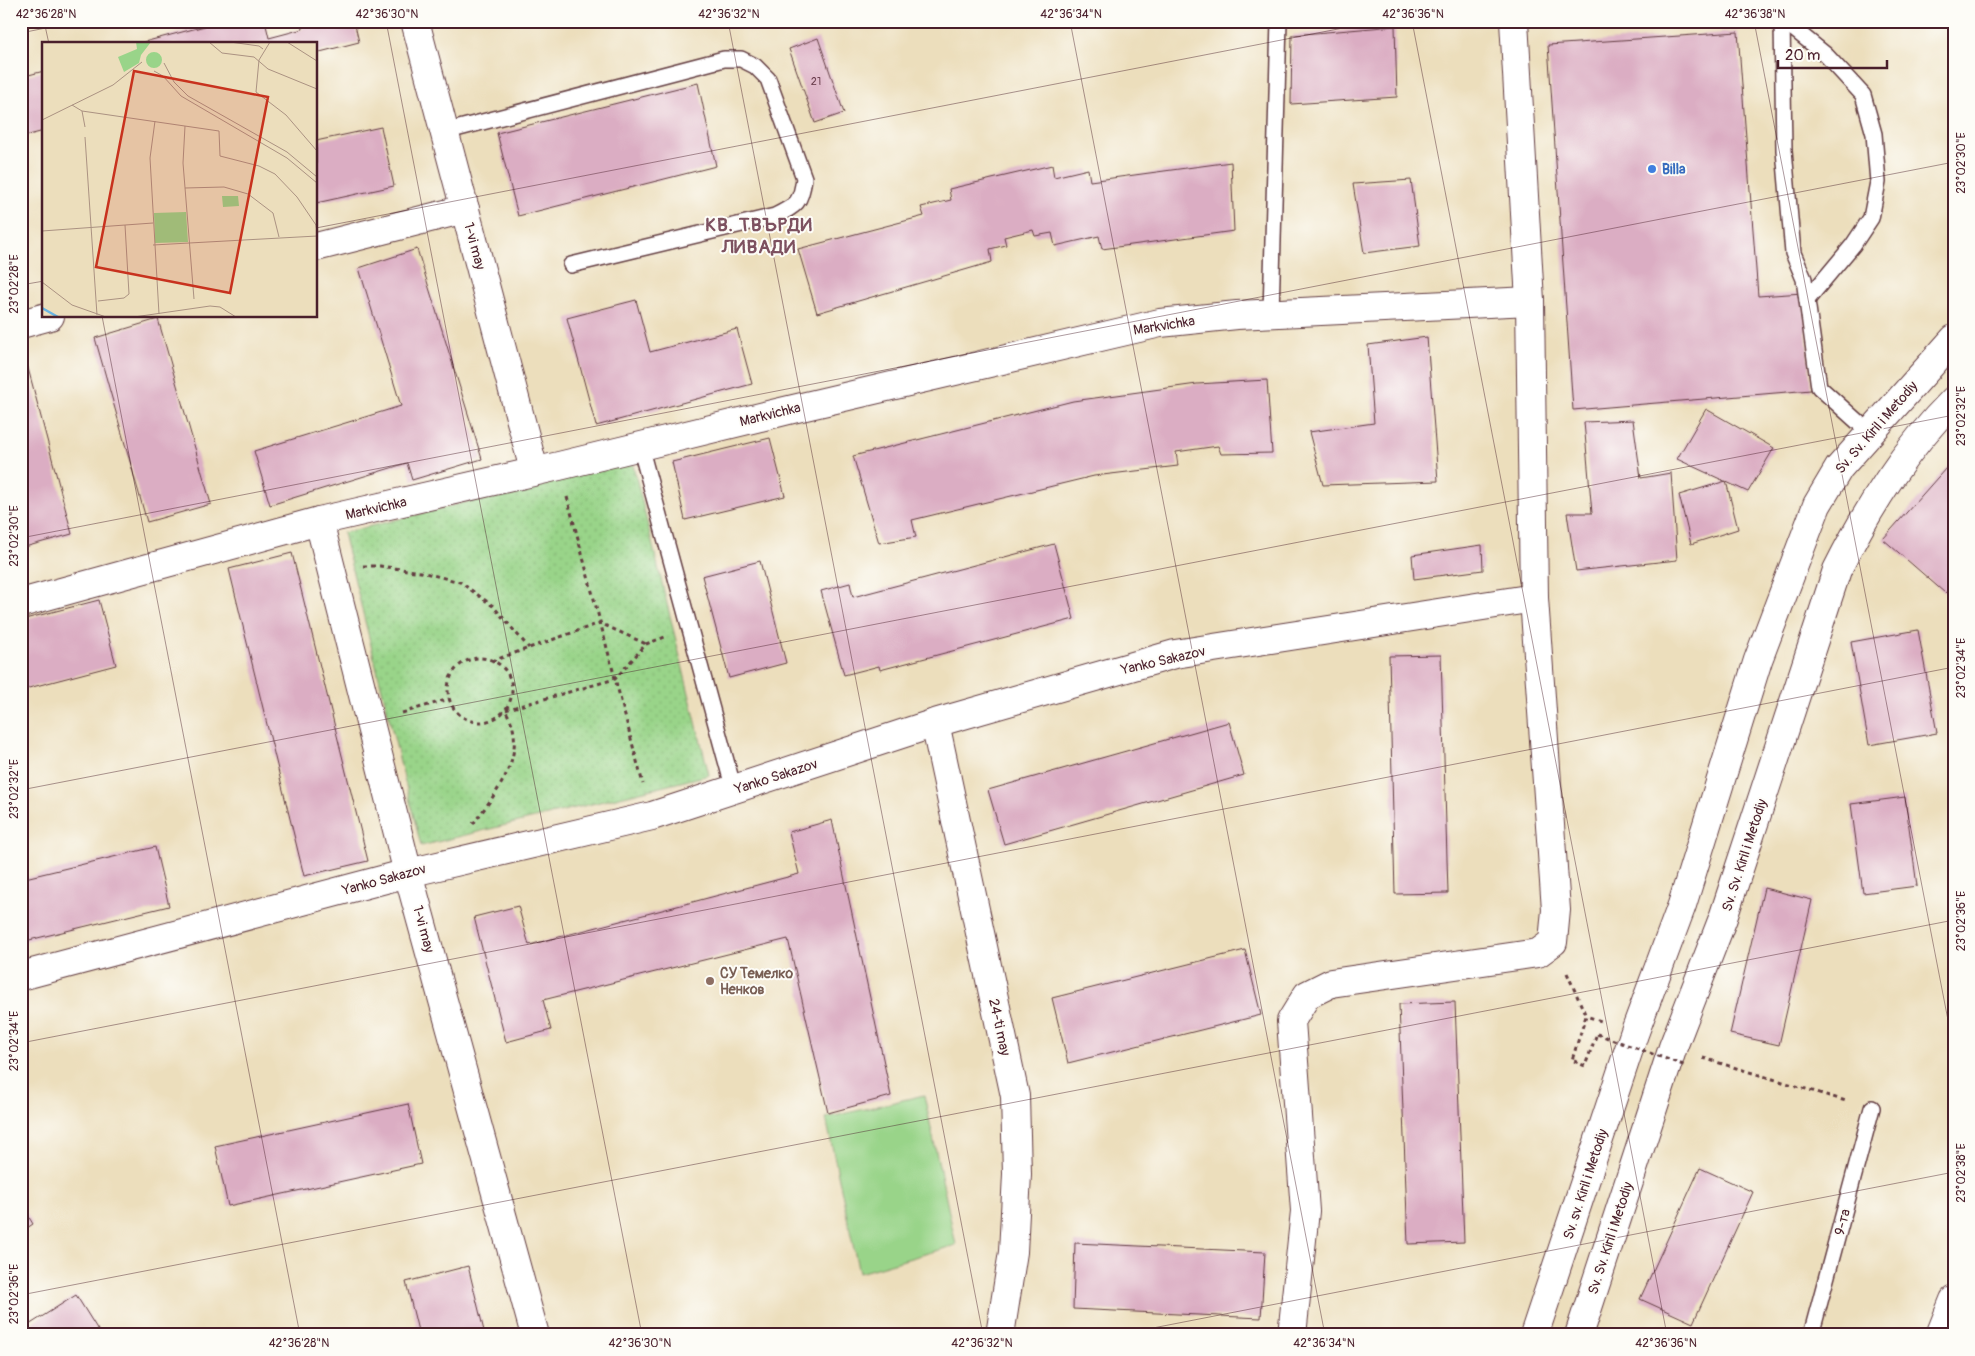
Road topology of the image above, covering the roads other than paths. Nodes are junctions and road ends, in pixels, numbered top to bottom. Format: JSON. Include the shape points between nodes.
{"nodes":[{"id":1,"x":415,"y":21,"type":"edge"},
{"id":2,"x":1279,"y":21,"type":"edge"},
{"id":3,"x":1514,"y":21,"type":"edge"},
{"id":4,"x":1783,"y":21,"type":"edge"},
{"id":5,"x":444,"y":132,"type":"junction"},
{"id":6,"x":465,"y":209,"type":"junction"},
{"id":7,"x":318,"y":246,"type":"edge"},
{"id":8,"x":571,"y":265,"type":"dead end"},
{"id":9,"x":1807,"y":300,"type":"junction"},
{"id":10,"x":1530,"y":301,"type":"junction"},
{"id":11,"x":1271,"y":314,"type":"junction"},
{"id":12,"x":43,"y":318,"type":"edge"},
{"id":13,"x":21,"y":324,"type":"edge"},
{"id":14,"x":1954,"y":339,"type":"edge"},
{"id":15,"x":1954,"y":400,"type":"edge"},
{"id":16,"x":1870,"y":433,"type":"junction"},
{"id":17,"x":640,"y":446,"type":"junction"},
{"id":18,"x":546,"y":468,"type":"junction"},
{"id":19,"x":319,"y":521,"type":"junction"},
{"id":20,"x":1534,"y":598,"type":"junction"},
{"id":21,"x":21,"y":603,"type":"edge"},
{"id":22,"x":935,"y":723,"type":"junction"},
{"id":23,"x":734,"y":790,"type":"junction"},
{"id":24,"x":408,"y":872,"type":"junction"},
{"id":25,"x":21,"y":976,"type":"edge"},
{"id":26,"x":1872,"y":1108,"type":"road end"},
{"id":27,"x":1954,"y":1300,"type":"edge"},
{"id":28,"x":535,"y":1335,"type":"edge"},
{"id":29,"x":1000,"y":1335,"type":"edge"},
{"id":30,"x":1292,"y":1335,"type":"edge"},
{"id":31,"x":1534,"y":1335,"type":"edge"},
{"id":32,"x":1578,"y":1335,"type":"edge"},
{"id":33,"x":1811,"y":1335,"type":"edge"},
{"id":34,"x":1940,"y":1335,"type":"edge"}],
"edges":[{"from":1,"to":5,"type":"street","name":"1-vi may"},
{"from":2,"to":11,"type":"lane"},
{"from":3,"to":10,"type":"street"},
{"from":4,"to":9,"type":"lane","via":[[1784,150],[1793,253],[1804,279]]},
{"from":4,"to":9,"type":"lane","via":[[1826,55],[1863,95],[1874,134],[1878,182],[1871,218]]},
{"from":5,"to":6,"type":"street","name":"1-vi may"},
{"from":5,"to":8,"type":"lane","via":[[724,59],[741,59],[762,72],[768,79],[804,178],[802,195],[793,207],[775,216]]},
{"from":6,"to":7,"type":"street"},
{"from":6,"to":18,"type":"street","name":"1-vi may"},
{"from":9,"to":16,"type":"lane","via":[[1819,387]]},
{"from":10,"to":11,"type":"street","name":"Markvichka"},
{"from":10,"to":20,"type":"street"},
{"from":11,"to":17,"type":"street","name":"Markvichka","via":[[1160,323]]},
{"from":12,"to":13,"type":"street"},
{"from":14,"to":16,"type":"street","name":"Sv. Sv. Kiril i Metodiy"},
{"from":15,"to":32,"type":"street","name":"Sv. Sv. Kiril i Metodiy","via":[[1911,448],[1890,478],[1861,523],[1837,570],[1723,918],[1673,1047]]},
{"from":16,"to":31,"type":"street","name":"Sv. sv. Kiril i Metodiy","via":[[1839,468],[1817,505],[1791,569],[1758,660],[1682,905],[1634,1034]]},
{"from":17,"to":18,"type":"street","name":"Markvichka"},
{"from":17,"to":23,"type":"lane"},
{"from":18,"to":19,"type":"street","name":"Markvichka"},
{"from":19,"to":21,"type":"street","name":"Markvichka"},
{"from":19,"to":24,"type":"street","name":"1-vi may"},
{"from":20,"to":22,"type":"street","name":"Yanko Sakazov","via":[[1175,654]]},
{"from":20,"to":30,"type":"street","via":[[1556,910],[1553,942],[1538,953],[1331,983],[1307,995],[1291,1021],[1305,1211]]},
{"from":22,"to":23,"type":"street","name":"Yanko Sakazov"},
{"from":22,"to":29,"type":"street","name":"24-ti may","via":[[1015,1096],[1017,1174],[1013,1252]]},
{"from":23,"to":24,"type":"street","name":"Yanko Sakazov","via":[[652,816]]},
{"from":24,"to":25,"type":"street","name":"Yanko Sakazov"},
{"from":24,"to":28,"type":"street","name":"1-vi may"},
{"from":26,"to":33,"type":"lane","name":"9-та"},
{"from":27,"to":34,"type":"street"}]}
